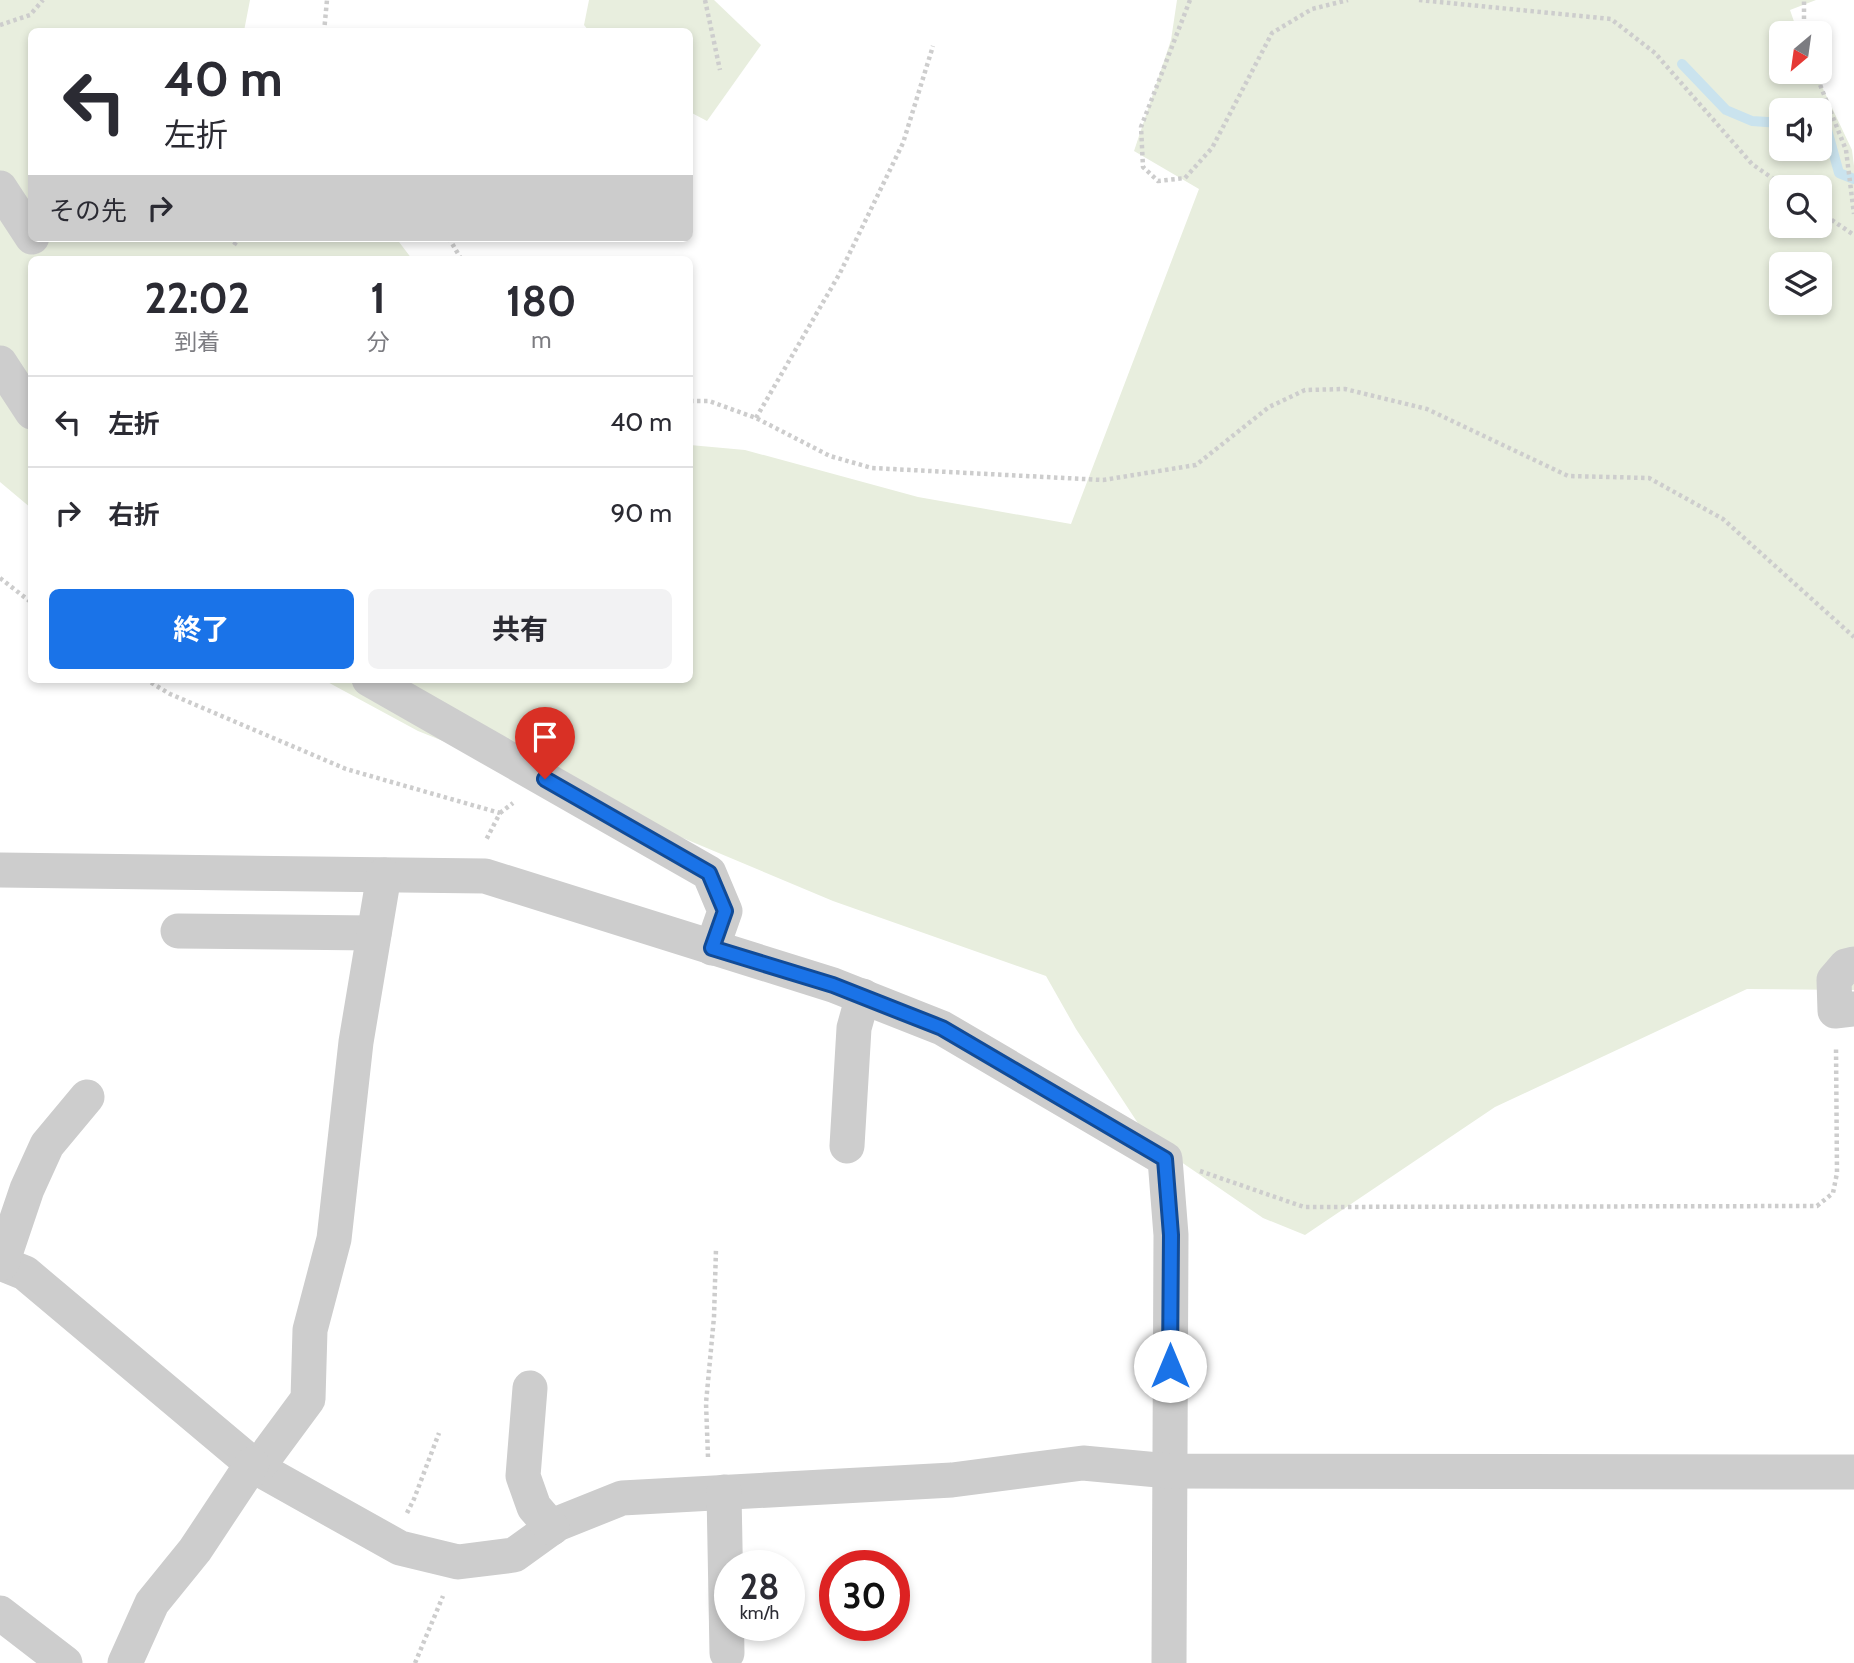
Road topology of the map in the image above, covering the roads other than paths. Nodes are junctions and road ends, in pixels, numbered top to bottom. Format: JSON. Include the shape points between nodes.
{"nodes":[{"id":1,"x":0,"y":188,"type":"edge"},
{"id":2,"x":28,"y":232,"type":"edge"},
{"id":3,"x":35,"y":242,"type":"edge"},
{"id":4,"x":47,"y":256,"type":"edge"},
{"id":5,"x":0,"y":363,"type":"edge"},
{"id":6,"x":28,"y":406,"type":"edge"},
{"id":7,"x":376,"y":683,"type":"edge"},
{"id":8,"x":0,"y":870,"type":"edge"},
{"id":9,"x":384,"y":875,"type":"junction"},
{"id":10,"x":178,"y":931,"type":"dead end"},
{"id":11,"x":374,"y":933,"type":"junction"},
{"id":12,"x":712,"y":948,"type":"junction"},
{"id":13,"x":1854,"y":964,"type":"edge"},
{"id":14,"x":863,"y":996,"type":"junction"},
{"id":15,"x":1844,"y":1010,"type":"edge"},
{"id":16,"x":87,"y":1097,"type":"dead end"},
{"id":17,"x":847,"y":1146,"type":"dead end"},
{"id":18,"x":1,"y":1263,"type":"edge"},
{"id":19,"x":530,"y":1388,"type":"dead end"},
{"id":20,"x":255,"y":1466,"type":"junction"},
{"id":21,"x":1170,"y":1471,"type":"junction"},
{"id":22,"x":1854,"y":1472,"type":"edge"},
{"id":23,"x":717,"y":1493,"type":"junction"},
{"id":24,"x":552,"y":1528,"type":"junction"},
{"id":25,"x":0,"y":1613,"type":"edge"},
{"id":26,"x":727,"y":1653,"type":"dead end"},
{"id":27,"x":65,"y":1663,"type":"edge"},
{"id":28,"x":125,"y":1663,"type":"edge"},
{"id":29,"x":1169,"y":1663,"type":"edge"}],
"edges":[{"from":1,"to":2,"type":"street"},
{"from":3,"to":4,"type":"street"},
{"from":5,"to":6,"type":"street"},
{"from":7,"to":12,"type":"street","via":[[709,873],[725,911]]},
{"from":8,"to":9,"type":"street"},
{"from":9,"to":11,"type":"street"},
{"from":9,"to":12,"type":"street","via":[[485,876]]},
{"from":10,"to":11,"type":"street"},
{"from":11,"to":20,"type":"street","via":[[356,1042],[334,1239],[310,1330],[308,1399]]},
{"from":12,"to":14,"type":"street"},
{"from":13,"to":15,"type":"street","via":[[1834,980]]},
{"from":14,"to":17,"type":"street","via":[[854,1028]]},
{"from":14,"to":21,"type":"street","via":[[942,1028],[1165,1159],[1171,1235]]},
{"from":16,"to":18,"type":"street","via":[[47,1145]]},
{"from":18,"to":20,"type":"street","via":[[25,1273]]},
{"from":19,"to":24,"type":"street","via":[[523,1476],[534,1507]]},
{"from":20,"to":24,"type":"street","via":[[400,1548],[458,1562],[514,1555]]},
{"from":20,"to":28,"type":"street","via":[[152,1603]]},
{"from":21,"to":22,"type":"street"},
{"from":21,"to":23,"type":"street","via":[[1083,1462],[952,1480]]},
{"from":21,"to":29,"type":"street"},
{"from":23,"to":24,"type":"street","via":[[622,1498]]},
{"from":23,"to":26,"type":"street"},
{"from":25,"to":27,"type":"street"}]}
